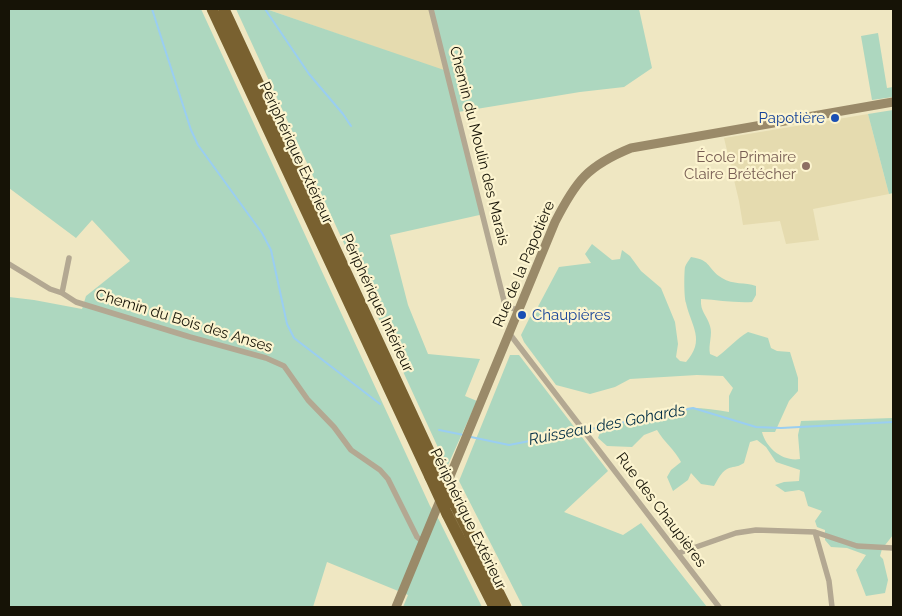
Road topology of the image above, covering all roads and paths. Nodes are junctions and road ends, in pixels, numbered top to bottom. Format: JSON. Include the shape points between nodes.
{"nodes":[{"id":1,"x":212,"y":9,"type":"edge"},
{"id":2,"x":224,"y":9,"type":"edge"},
{"id":3,"x":431,"y":9,"type":"edge"},
{"id":4,"x":893,"y":102,"type":"edge"},
{"id":5,"x":69,"y":258,"type":"dead end"},
{"id":6,"x":9,"y":264,"type":"edge"},
{"id":7,"x":62,"y":293,"type":"junction"},
{"id":8,"x":519,"y":311,"type":"junction"},
{"id":9,"x":509,"y":333,"type":"junction"},
{"id":10,"x":433,"y":472,"type":"junction"},
{"id":11,"x":451,"y":510,"type":"junction"},
{"id":12,"x":815,"y":532,"type":"junction"},
{"id":13,"x":424,"y":542,"type":"junction"},
{"id":14,"x":893,"y":548,"type":"edge"},
{"id":15,"x":679,"y":554,"type":"junction"},
{"id":16,"x":396,"y":607,"type":"edge"},
{"id":17,"x":494,"y":607,"type":"edge"},
{"id":18,"x":506,"y":607,"type":"edge"},
{"id":19,"x":719,"y":607,"type":"edge"},
{"id":20,"x":832,"y":607,"type":"edge"}],
"edges":[{"from":1,"to":10,"type":"highway","name":"Périphérique Extérieur"},
{"from":2,"to":10,"type":"highway","name":"Périphérique Intérieur"},
{"from":3,"to":8,"type":"street","name":"Chemin du Moulin des Marais","via":[[505,305]]},
{"from":4,"to":8,"type":"street","name":"Rue de la Papotière","via":[[631,148],[598,164],[586,174],[565,203]]},
{"from":5,"to":7,"type":"street"},
{"from":6,"to":7,"type":"street","name":"Chemin du Bois des Anses"},
{"from":7,"to":13,"type":"street","name":"Chemin du Bois des Anses","via":[[76,302],[284,366],[351,450],[388,479],[417,537]]},
{"from":8,"to":9,"type":"street","name":"Rue de la Papotière"},
{"from":9,"to":13,"type":"street","name":"Rue de la Papotière"},
{"from":9,"to":15,"type":"street","name":"Rue des Chaupières"},
{"from":10,"to":11,"type":"highway","name":"Périphérique Intérieur","bridge":true},
{"from":11,"to":17,"type":"highway","name":"Périphérique Extérieur"},
{"from":11,"to":18,"type":"highway","name":"Périphérique Intérieur"},
{"from":12,"to":14,"type":"street","via":[[857,546]]},
{"from":12,"to":15,"type":"street","via":[[747,531]]},
{"from":12,"to":20,"type":"street","via":[[829,581]]},
{"from":13,"to":16,"type":"street","name":"Rue de la Papotière"},
{"from":15,"to":19,"type":"street","name":"Rue des Chaupières"}]}
